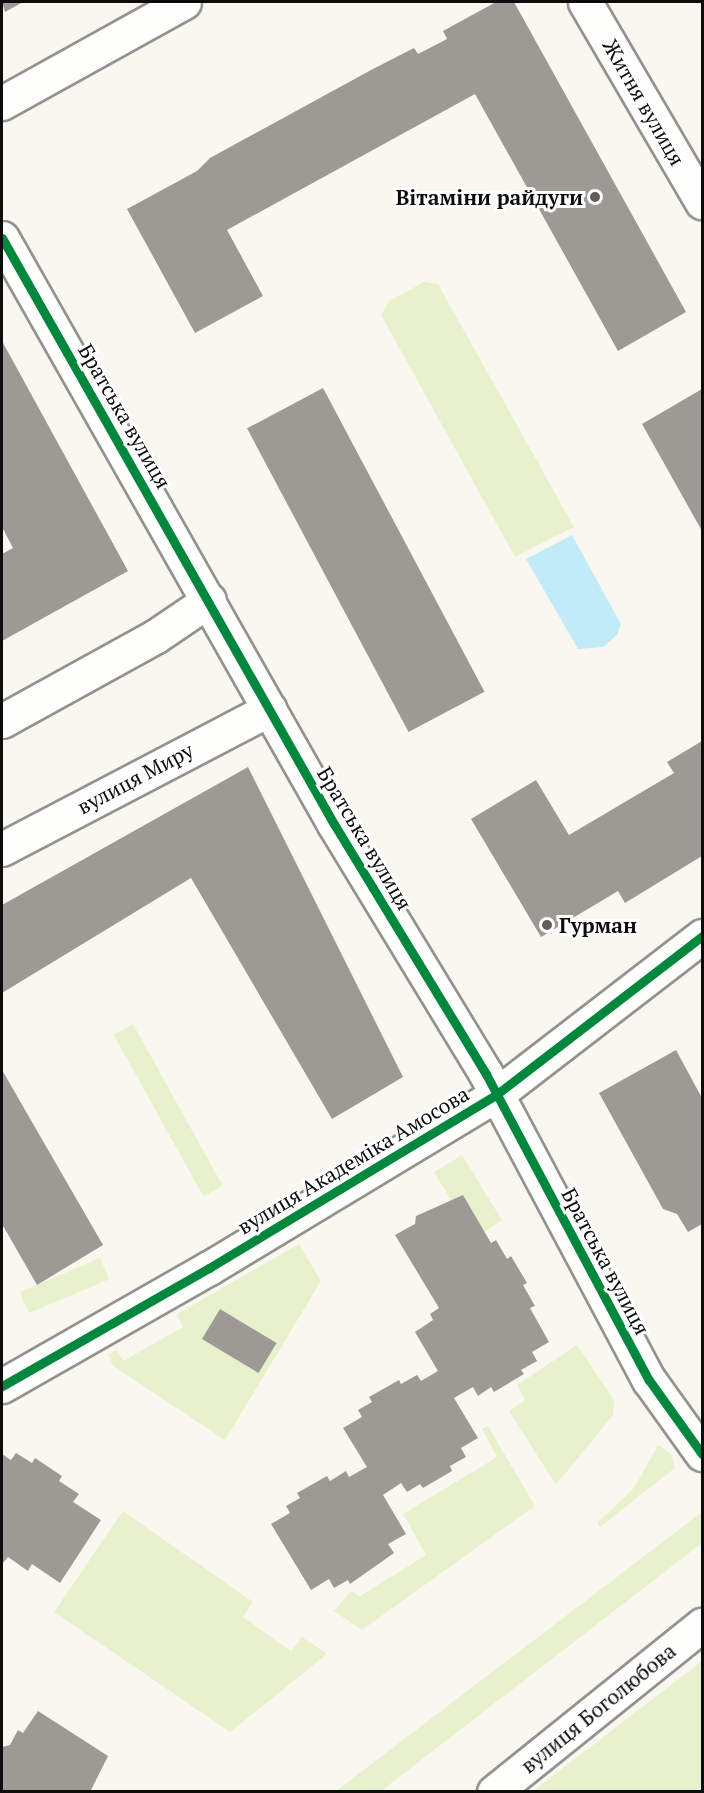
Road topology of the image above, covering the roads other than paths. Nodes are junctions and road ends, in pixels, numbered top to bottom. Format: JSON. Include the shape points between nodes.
{"nodes":[{"id":1,"x":184,"y":2,"type":"edge"},
{"id":2,"x":585,"y":2,"type":"edge"},
{"id":3,"x":2,"y":103,"type":"edge"},
{"id":4,"x":702,"y":202,"type":"edge"},
{"id":5,"x":2,"y":238,"type":"edge"},
{"id":6,"x":208,"y":600,"type":"junction"},
{"id":7,"x":270,"y":709,"type":"junction"},
{"id":8,"x":2,"y":721,"type":"edge"},
{"id":9,"x":2,"y":849,"type":"edge"},
{"id":10,"x":702,"y":936,"type":"edge"},
{"id":11,"x":497,"y":1094,"type":"junction"},
{"id":12,"x":2,"y":1386,"type":"edge"},
{"id":13,"x":702,"y":1454,"type":"edge"},
{"id":14,"x":702,"y":1625,"type":"edge"},
{"id":15,"x":494,"y":1791,"type":"edge"}],
"edges":[{"from":1,"to":3,"type":"street"},
{"from":2,"to":4,"type":"street","name":"Житня вулиця"},
{"from":5,"to":6,"type":"street","name":"Братська вулиця"},
{"from":6,"to":7,"type":"street","name":"Братська вулиця"},
{"from":6,"to":8,"type":"street","via":[[156,636]]},
{"from":7,"to":9,"type":"street","name":"вулиця Миру"},
{"from":7,"to":11,"type":"street","name":"Братська вулиця","via":[[334,824]]},
{"from":10,"to":11,"type":"street","name":"вулиця Академіка Амосова"},
{"from":11,"to":12,"type":"street","name":"вулиця Академіка Амосова","via":[[209,1268]]},
{"from":11,"to":13,"type":"street","name":"Братська вулиця","via":[[650,1380]]},
{"from":14,"to":15,"type":"street","name":"вулиця Боголюбова"}]}
